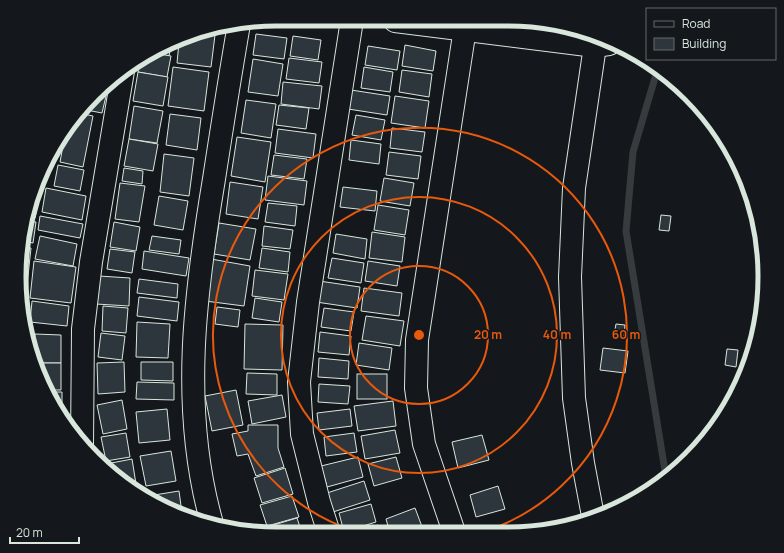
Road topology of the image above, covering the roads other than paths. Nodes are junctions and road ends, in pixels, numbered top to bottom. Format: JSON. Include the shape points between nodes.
{"nodes":[{"id":1,"x":351,"y":26,"type":"edge"},
{"id":2,"x":466,"y":26,"type":"edge"},
{"id":3,"x":238,"y":29,"type":"edge"},
{"id":4,"x":543,"y":31,"type":"edge"},
{"id":5,"x":602,"y":45,"type":"edge"},
{"id":6,"x":122,"y":80,"type":"edge"},
{"id":7,"x":81,"y":433,"type":"edge"},
{"id":8,"x":592,"y":512,"type":"edge"},
{"id":9,"x":210,"y":518,"type":"edge"},
{"id":10,"x":327,"y":527,"type":"edge"},
{"id":11,"x":452,"y":527,"type":"edge"}],
"edges":[{"from":1,"to":10,"type":"street","via":[[308,302],[299,382],[302,434]]},
{"from":2,"to":4,"type":"street"},
{"from":2,"to":11,"type":"street","via":[[417,340],[416,388],[424,444]]},
{"from":3,"to":9,"type":"street","via":[[202,253],[192,356],[195,427],[205,499]]},
{"from":4,"to":5,"type":"street"},
{"from":5,"to":8,"type":"street","via":[[574,188],[570,277],[574,398]]},
{"from":6,"to":7,"type":"street","via":[[91,262],[84,321]]}]}
